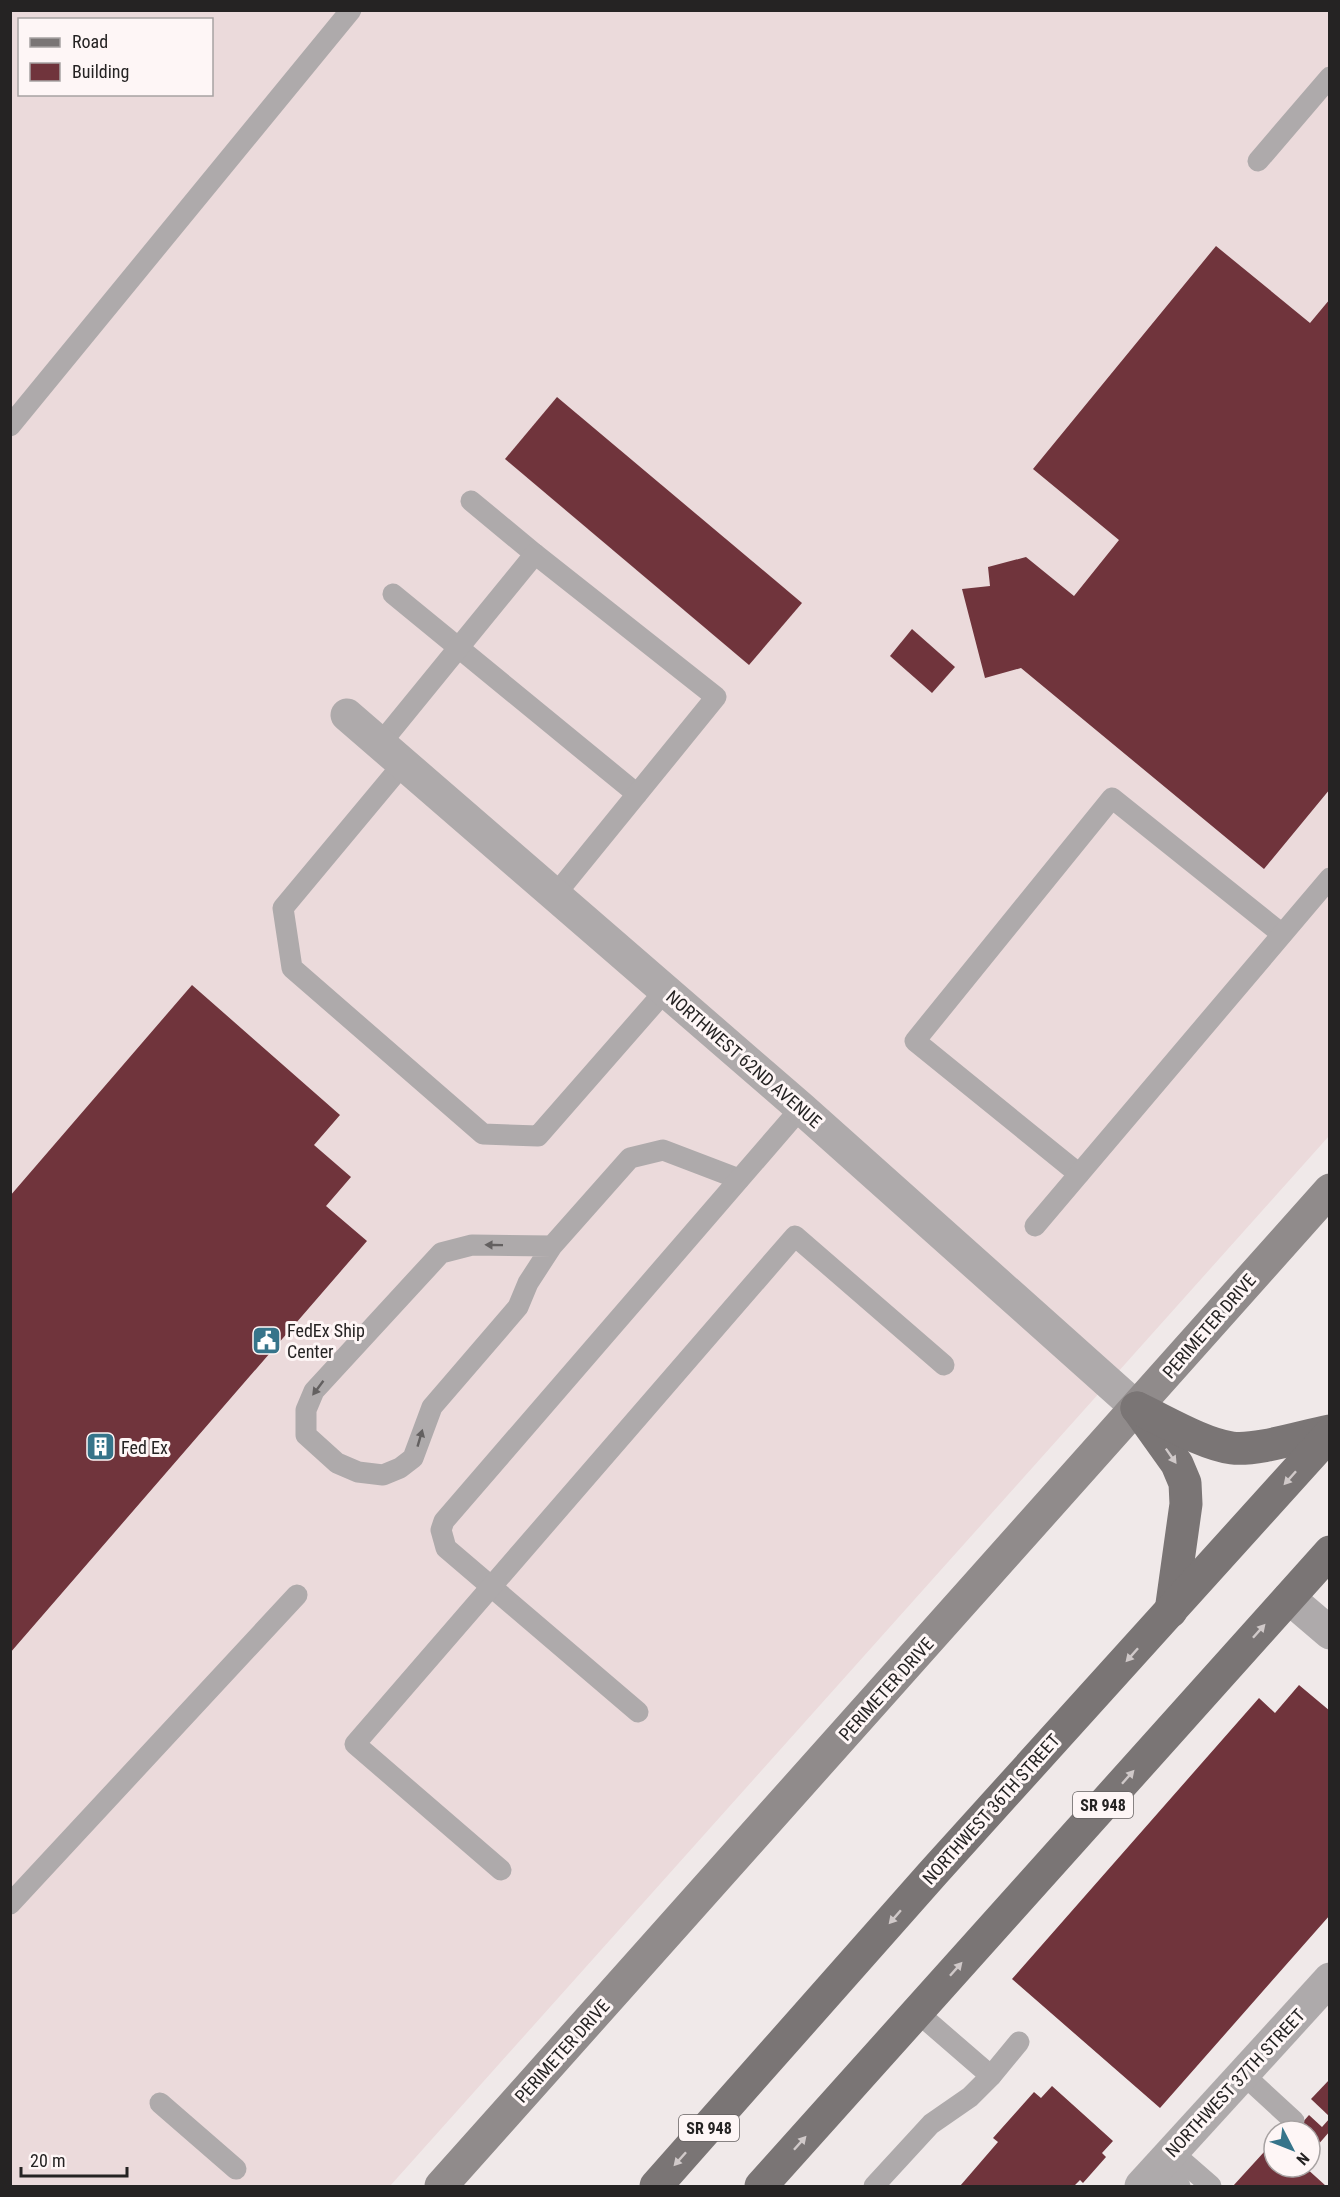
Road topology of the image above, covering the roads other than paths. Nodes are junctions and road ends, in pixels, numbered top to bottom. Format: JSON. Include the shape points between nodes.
{"nodes":[{"id":1,"x":351,"y":10,"type":"edge"},
{"id":2,"x":1329,"y":77,"type":"edge"},
{"id":3,"x":1258,"y":161,"type":"dead end"},
{"id":4,"x":10,"y":426,"type":"edge"},
{"id":5,"x":471,"y":501,"type":"dead end"},
{"id":6,"x":535,"y":554,"type":"junction"},
{"id":7,"x":393,"y":594,"type":"dead end"},
{"id":8,"x":459,"y":648,"type":"junction"},
{"id":9,"x":347,"y":715,"type":"dead end"},
{"id":10,"x":392,"y":754,"type":"junction"},
{"id":11,"x":638,"y":794,"type":"junction"},
{"id":12,"x":1329,"y":878,"type":"edge"},
{"id":13,"x":555,"y":895,"type":"junction"},
{"id":14,"x":1282,"y":934,"type":"junction"},
{"id":15,"x":665,"y":991,"type":"junction"},
{"id":16,"x":801,"y":1108,"type":"junction"},
{"id":17,"x":1079,"y":1174,"type":"junction"},
{"id":18,"x":739,"y":1179,"type":"junction"},
{"id":19,"x":1329,"y":1190,"type":"edge"},
{"id":20,"x":1035,"y":1226,"type":"dead end"},
{"id":21,"x":552,"y":1246,"type":"junction"},
{"id":22,"x":944,"y":1365,"type":"dead end"},
{"id":23,"x":1137,"y":1408,"type":"junction"},
{"id":24,"x":1329,"y":1433,"type":"edge"},
{"id":25,"x":1329,"y":1551,"type":"edge"},
{"id":26,"x":491,"y":1588,"type":"junction"},
{"id":27,"x":297,"y":1595,"type":"dead end"},
{"id":28,"x":1289,"y":1598,"type":"junction"},
{"id":29,"x":1171,"y":1611,"type":"junction"},
{"id":30,"x":1329,"y":1633,"type":"edge"},
{"id":31,"x":638,"y":1712,"type":"dead end"},
{"id":32,"x":501,"y":1870,"type":"dead end"},
{"id":33,"x":10,"y":1904,"type":"edge"},
{"id":34,"x":1329,"y":1979,"type":"edge"},
{"id":35,"x":917,"y":2012,"type":"junction"},
{"id":36,"x":1018,"y":2042,"type":"dead end"},
{"id":37,"x":1244,"y":2075,"type":"junction"},
{"id":38,"x":991,"y":2076,"type":"junction"},
{"id":39,"x":160,"y":2103,"type":"dead end"},
{"id":40,"x":1292,"y":2119,"type":"edge"},
{"id":41,"x":236,"y":2169,"type":"dead end"},
{"id":42,"x":1163,"y":2173,"type":"edge"},
{"id":43,"x":441,"y":2187,"type":"edge"},
{"id":44,"x":656,"y":2187,"type":"edge"},
{"id":45,"x":761,"y":2187,"type":"edge"},
{"id":46,"x":874,"y":2187,"type":"edge"},
{"id":47,"x":1211,"y":2187,"type":"edge"}],
"edges":[{"from":1,"to":4,"type":"lane"},
{"from":2,"to":3,"type":"lane"},
{"from":5,"to":6,"type":"lane"},
{"from":6,"to":8,"type":"lane"},
{"from":6,"to":11,"type":"lane","via":[[716,697]]},
{"from":7,"to":8,"type":"lane"},
{"from":8,"to":10,"type":"lane"},
{"from":8,"to":11,"type":"lane"},
{"from":9,"to":10,"type":"street","name":"NORTHWEST 62ND AVENUE"},
{"from":10,"to":13,"type":"street","name":"NORTHWEST 62ND AVENUE"},
{"from":10,"to":15,"type":"lane","via":[[283,908],[292,968],[465,1119],[483,1134],[538,1136]]},
{"from":11,"to":13,"type":"lane"},
{"from":12,"to":14,"type":"lane"},
{"from":13,"to":15,"type":"street","name":"NORTHWEST 62ND AVENUE"},
{"from":14,"to":17,"type":"lane"},
{"from":14,"to":17,"type":"lane","via":[[1112,798],[915,1041]]},
{"from":15,"to":16,"type":"street","name":"NORTHWEST 62ND AVENUE"},
{"from":16,"to":18,"type":"lane"},
{"from":16,"to":23,"type":"street","name":"NORTHWEST 62ND AVENUE"},
{"from":17,"to":20,"type":"lane"},
{"from":18,"to":21,"type":"lane","via":[[663,1150],[630,1158]]},
{"from":18,"to":26,"type":"lane","via":[[444,1521],[441,1530],[446,1548]]},
{"from":19,"to":23,"type":"street","name":"PERIMETER DRIVE"},
{"from":21,"to":21,"type":"lane","one_way":true,"via":[[472,1245],[441,1253],[314,1391],[306,1410],[306,1435],[337,1463],[358,1472],[383,1475],[400,1468],[412,1458],[432,1407],[518,1307]]},
{"from":22,"to":26,"type":"lane","via":[[795,1236]]},
{"from":23,"to":24,"type":"main road","via":[[1232,1448]]},
{"from":23,"to":29,"type":"main road","one_way":true,"via":[[1177,1464],[1185,1483],[1186,1504]]},
{"from":23,"to":43,"type":"street","name":"PERIMETER DRIVE"},
{"from":24,"to":29,"type":"main road","name":"NORTHWEST 36TH STREET","number":"SR 948","one_way":true},
{"from":25,"to":28,"type":"main road","number":"SR 948"},
{"from":26,"to":31,"type":"lane"},
{"from":26,"to":32,"type":"lane","via":[[355,1744]]},
{"from":27,"to":33,"type":"lane"},
{"from":28,"to":30,"type":"street"},
{"from":35,"to":28,"type":"main road","number":"SR 948","one_way":true},
{"from":29,"to":44,"type":"main road","name":"NORTHWEST 36TH STREET","number":"SR 948","one_way":true,"via":[[933,1872]]},
{"from":34,"to":37,"type":"street","name":"NORTHWEST 37TH STREET"},
{"from":35,"to":38,"type":"lane"},
{"from":45,"to":35,"type":"main road","number":"SR 948","one_way":true},
{"from":36,"to":38,"type":"lane"},
{"from":37,"to":40,"type":"lane"},
{"from":37,"to":42,"type":"street","name":"NORTHWEST 37TH STREET"},
{"from":38,"to":46,"type":"lane","via":[[970,2097],[931,2124]]},
{"from":39,"to":41,"type":"lane"},
{"from":42,"to":47,"type":"lane"}]}
